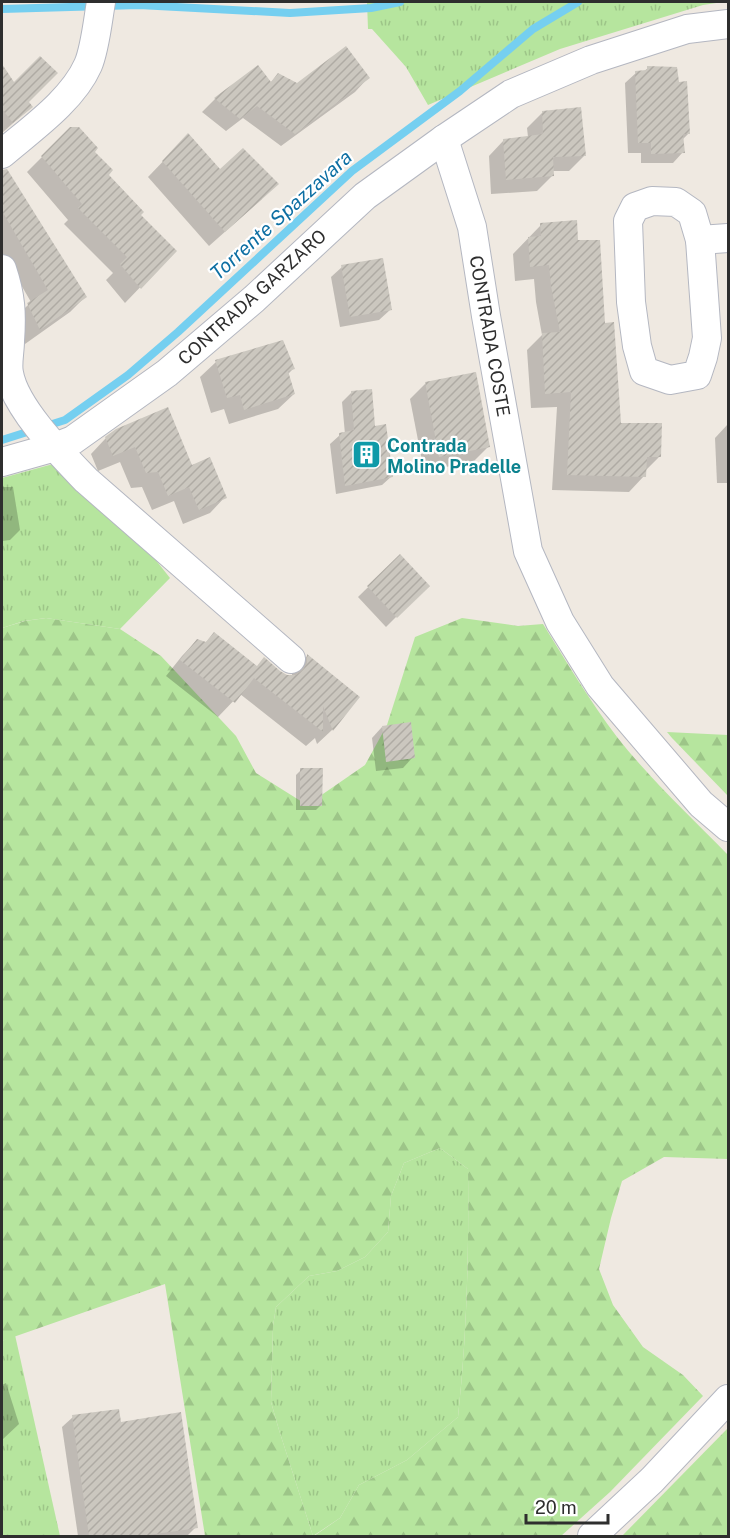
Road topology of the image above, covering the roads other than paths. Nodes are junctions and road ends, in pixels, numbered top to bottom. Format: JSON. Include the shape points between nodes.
{"nodes":[{"id":1,"x":101,"y":2,"type":"edge"},
{"id":2,"x":729,"y":24,"type":"edge"},
{"id":3,"x":444,"y":139,"type":"junction"},
{"id":4,"x":2,"y":154,"type":"edge"},
{"id":5,"x":729,"y":238,"type":"edge"},
{"id":6,"x":700,"y":240,"type":"junction"},
{"id":7,"x":2,"y":269,"type":"edge"},
{"id":8,"x":55,"y":447,"type":"junction"},
{"id":9,"x":2,"y":462,"type":"edge"},
{"id":10,"x":291,"y":659,"type":"dead end"},
{"id":11,"x":729,"y":827,"type":"edge"},
{"id":12,"x":729,"y":1399,"type":"edge"},
{"id":13,"x":592,"y":1536,"type":"edge"}],
"edges":[{"from":1,"to":4,"type":"street","via":[[88,64],[74,88]]},
{"from":2,"to":3,"type":"street","name":"CONTRADA GARZARO","via":[[687,28],[591,60],[511,94]]},
{"from":3,"to":8,"type":"street","name":"CONTRADA GARZARO","via":[[365,196],[167,373],[73,440]]},
{"from":3,"to":11,"type":"street","name":"CONTRADA COSTE","via":[[472,227],[528,551],[560,622],[600,686],[701,804]]},
{"from":5,"to":6,"type":"street"},
{"from":6,"to":6,"type":"street","via":[[692,213],[676,202],[652,201],[635,207],[628,221],[637,346],[644,371],[670,380],[697,375],[703,357],[707,338]]},
{"from":7,"to":8,"type":"street","via":[[9,289],[11,318],[9,373],[17,397]]},
{"from":8,"to":9,"type":"street","name":"CONTRADA GARZARO"},
{"from":8,"to":10,"type":"street","via":[[87,480]]},
{"from":12,"to":13,"type":"street"}]}
